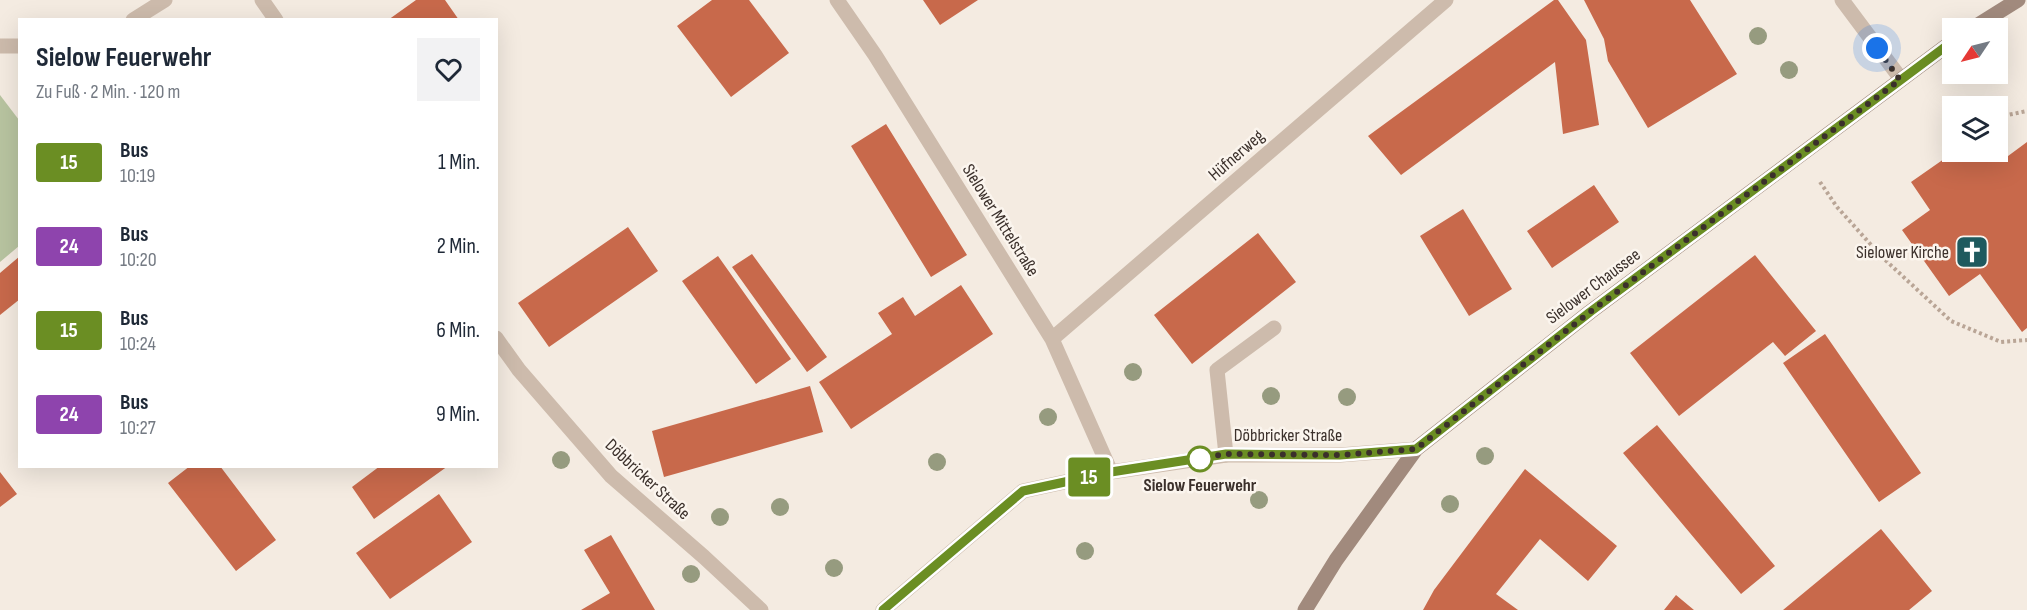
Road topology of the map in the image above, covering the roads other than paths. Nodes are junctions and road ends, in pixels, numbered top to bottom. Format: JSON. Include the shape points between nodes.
{"nodes":[{"id":1,"x":165,"y":0,"type":"edge"},
{"id":2,"x":262,"y":0,"type":"edge"},
{"id":3,"x":837,"y":0,"type":"edge"},
{"id":4,"x":1446,"y":0,"type":"edge"},
{"id":5,"x":1842,"y":0,"type":"edge"},
{"id":6,"x":2018,"y":0,"type":"edge"},
{"id":7,"x":136,"y":18,"type":"edge"},
{"id":8,"x":275,"y":18,"type":"edge"},
{"id":9,"x":1989,"y":18,"type":"edge"},
{"id":10,"x":0,"y":46,"type":"edge"},
{"id":11,"x":18,"y":46,"type":"edge"},
{"id":12,"x":1942,"y":49,"type":"edge"},
{"id":13,"x":1900,"y":80,"type":"junction"},
{"id":14,"x":1274,"y":328,"type":"dead end"},
{"id":15,"x":1052,"y":339,"type":"junction"},
{"id":16,"x":498,"y":341,"type":"edge"},
{"id":17,"x":1416,"y":449,"type":"junction"},
{"id":18,"x":1226,"y":454,"type":"junction"},
{"id":19,"x":1111,"y":472,"type":"junction"},
{"id":20,"x":761,"y":610,"type":"edge"},
{"id":21,"x":883,"y":610,"type":"edge"},
{"id":22,"x":1305,"y":610,"type":"edge"}],
"edges":[{"from":1,"to":7,"type":"street"},
{"from":2,"to":8,"type":"street"},
{"from":3,"to":15,"type":"street","name":"Sielower Mittelstraße"},
{"from":4,"to":15,"type":"street","name":"Hüfnerweg"},
{"from":5,"to":13,"type":"street"},
{"from":6,"to":9,"type":"main road"},
{"from":10,"to":11,"type":"street"},
{"from":12,"to":13,"type":"main road","name":"Sielower Chaussee"},
{"from":13,"to":17,"type":"main road","name":"Sielower Chaussee","via":[[1590,312]]},
{"from":14,"to":18,"type":"street","via":[[1217,370]]},
{"from":15,"to":19,"type":"street","name":"Sielower Mittelstraße"},
{"from":16,"to":20,"type":"street","name":"Döbbricker Straße","via":[[611,476]]},
{"from":17,"to":18,"type":"street","name":"Döbbricker Straße","via":[[1340,455]]},
{"from":17,"to":22,"type":"main road","name":"Sielower Chaussee"},
{"from":18,"to":19,"type":"street","name":"Döbbricker Straße"},
{"from":19,"to":21,"type":"street","name":"Döbbricker Straße","via":[[1023,491]]}]}
